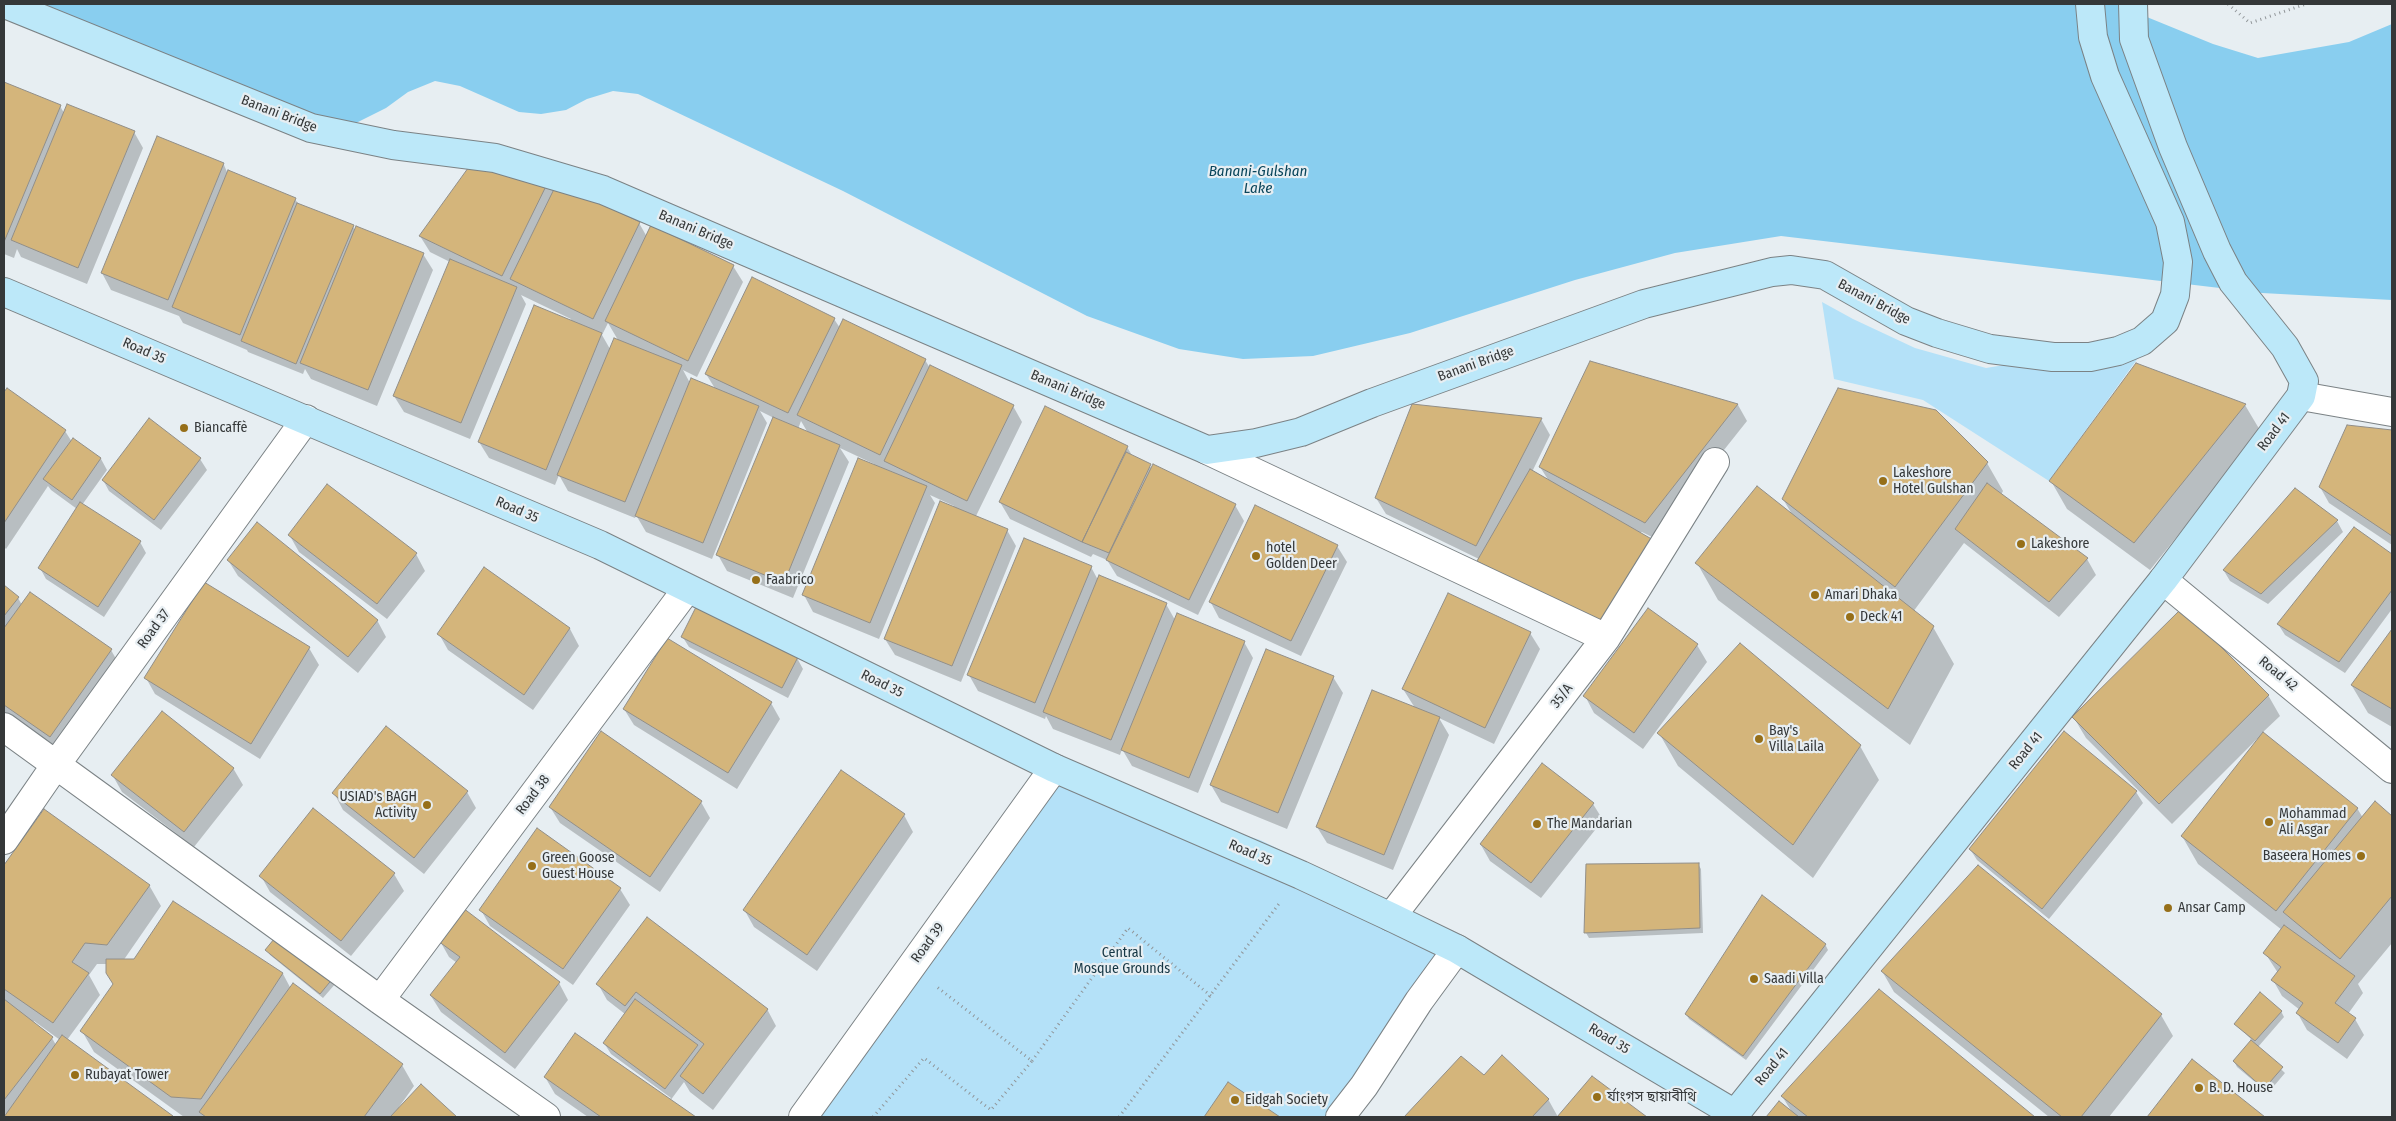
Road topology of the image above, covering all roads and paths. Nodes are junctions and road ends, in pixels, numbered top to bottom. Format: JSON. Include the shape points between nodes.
{"nodes":[{"id":1,"x":4,"y":4,"type":"edge"},
{"id":2,"x":2090,"y":4,"type":"edge"},
{"id":3,"x":2133,"y":4,"type":"edge"},
{"id":4,"x":2228,"y":4,"type":"edge"},
{"id":5,"x":2306,"y":4,"type":"edge"},
{"id":6,"x":4,"y":292,"type":"edge"},
{"id":7,"x":2303,"y":388,"type":"junction"},
{"id":8,"x":2392,"y":412,"type":"edge"},
{"id":9,"x":306,"y":419,"type":"junction"},
{"id":10,"x":1208,"y":450,"type":"junction"},
{"id":11,"x":1715,"y":462,"type":"dead end"},
{"id":12,"x":2163,"y":580,"type":"junction"},
{"id":13,"x":686,"y":589,"type":"junction"},
{"id":14,"x":1606,"y":638,"type":"junction"},
{"id":15,"x":4,"y":727,"type":"edge"},
{"id":16,"x":55,"y":766,"type":"junction"},
{"id":17,"x":1054,"y":768,"type":"junction"},
{"id":18,"x":2392,"y":768,"type":"edge"},
{"id":19,"x":4,"y":840,"type":"edge"},
{"id":20,"x":1301,"y":875,"type":"junction"},
{"id":21,"x":1391,"y":917,"type":"junction"},
{"id":22,"x":1457,"y":949,"type":"junction"},
{"id":23,"x":911,"y":967,"type":"junction"},
{"id":24,"x":1211,"y":996,"type":"junction"},
{"id":25,"x":380,"y":1000,"type":"junction"},
{"id":26,"x":1032,"y":1060,"type":"junction"},
{"id":27,"x":1737,"y":1116,"type":"edge"},
{"id":28,"x":546,"y":1117,"type":"edge"},
{"id":29,"x":803,"y":1117,"type":"edge"},
{"id":30,"x":873,"y":1117,"type":"edge"},
{"id":31,"x":1119,"y":1117,"type":"edge"},
{"id":32,"x":1340,"y":1117,"type":"edge"}],
"edges":[{"from":1,"to":10,"type":"main road","name":"Banani Bridge","via":[[311,128],[393,145],[495,158],[603,190]]},
{"from":2,"to":10,"type":"main road","name":"Banani Bridge","via":[[2093,37],[2104,76],[2170,222],[2178,262],[2175,295],[2165,321],[2142,341],[2090,357],[2053,357],[1990,349],[1906,320],[1825,276],[1791,270],[1772,272],[1644,304],[1301,432]]},
{"from":3,"to":7,"type":"main road","via":[[2134,39],[2217,251],[2233,282],[2285,347]]},
{"from":4,"to":5,"type":"path","via":[[2250,23]]},
{"from":6,"to":9,"type":"main road","name":"Road 35"},
{"from":7,"to":8,"type":"street"},
{"from":7,"to":12,"type":"main road","name":"Road 41"},
{"from":9,"to":13,"type":"main road","name":"Road 35","via":[[600,545]]},
{"from":9,"to":16,"type":"street","name":"Road 37"},
{"from":10,"to":14,"type":"street"},
{"from":11,"to":14,"type":"street","name":"35/A"},
{"from":12,"to":18,"type":"street","name":"Road 42"},
{"from":12,"to":27,"type":"main road","name":"Road 41"},
{"from":13,"to":17,"type":"main road","name":"Road 35"},
{"from":13,"to":25,"type":"street","name":"Road 38"},
{"from":14,"to":21,"type":"street","name":"35/A"},
{"from":15,"to":16,"type":"street"},
{"from":16,"to":19,"type":"street","name":"Road 37"},
{"from":16,"to":25,"type":"street"},
{"from":17,"to":20,"type":"main road","name":"Road 35"},
{"from":17,"to":23,"type":"street","name":"Road 39"},
{"from":20,"to":21,"type":"main road","name":"Road 35"},
{"from":20,"to":24,"type":"path"},
{"from":21,"to":22,"type":"main road","name":"Road 35"},
{"from":22,"to":27,"type":"main road","name":"Road 35"},
{"from":22,"to":32,"type":"street"},
{"from":23,"to":26,"type":"path"},
{"from":23,"to":29,"type":"street","name":"Road 39"},
{"from":24,"to":26,"type":"path","via":[[1128,928]]},
{"from":24,"to":31,"type":"path"},
{"from":25,"to":28,"type":"street"},
{"from":26,"to":30,"type":"path","via":[[991,1110],[924,1058]]}]}
